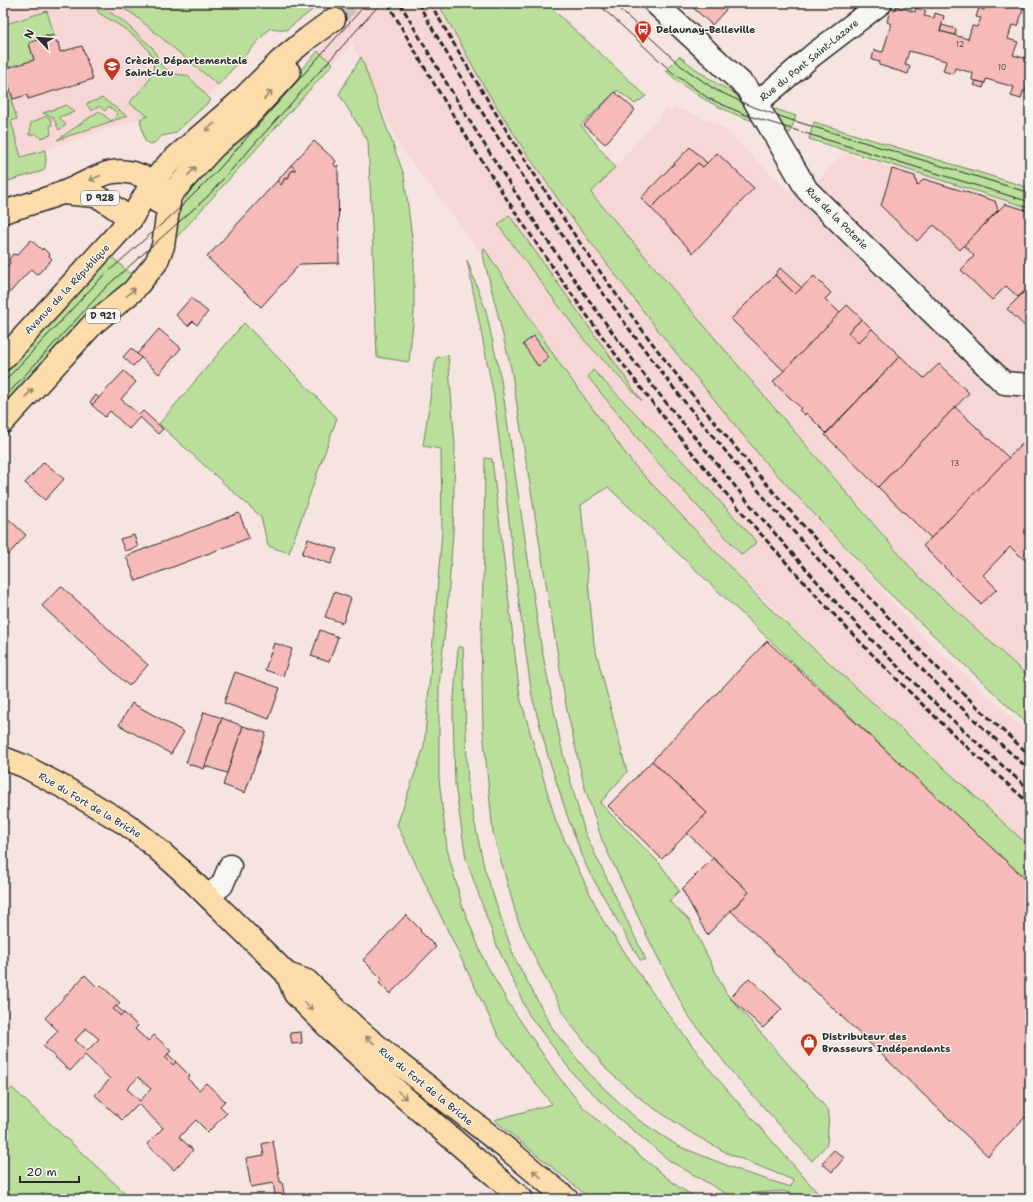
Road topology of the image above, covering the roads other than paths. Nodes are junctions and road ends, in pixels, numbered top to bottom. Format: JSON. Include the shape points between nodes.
{"nodes":[{"id":1,"x":655,"y":3,"type":"edge"},
{"id":2,"x":881,"y":3,"type":"edge"},
{"id":3,"x":757,"y":103,"type":"junction"},
{"id":4,"x":154,"y":181,"type":"junction"},
{"id":5,"x":64,"y":193,"type":"junction"},
{"id":6,"x":170,"y":195,"type":"junction"},
{"id":7,"x":3,"y":212,"type":"edge"},
{"id":8,"x":131,"y":219,"type":"junction"},
{"id":9,"x":3,"y":359,"type":"edge"},
{"id":10,"x":1030,"y":385,"type":"edge"},
{"id":11,"x":3,"y":422,"type":"edge"},
{"id":12,"x":5,"y":760,"type":"edge"},
{"id":13,"x":230,"y":866,"type":"dead end"},
{"id":14,"x":208,"y":896,"type":"junction"},
{"id":15,"x":286,"y":974,"type":"junction"},
{"id":16,"x":522,"y":1199,"type":"edge"},
{"id":17,"x":567,"y":1199,"type":"edge"}],
"edges":[{"from":1,"to":3,"type":"street","name":"Rue de la Poterie","via":[[747,88]]},
{"from":2,"to":3,"type":"street","name":"Rue du Pont Saint-Lazare","via":[[813,55]]},
{"from":3,"to":10,"type":"street","name":"Rue de la Poterie","via":[[807,190],[1004,383]]},
{"from":4,"to":5,"type":"main road","number":"D 928","one_way":true,"via":[[118,171],[102,174]]},
{"from":4,"to":6,"type":"main road"},
{"from":6,"to":4,"type":"main road","name":"Avenue de la République","one_way":true,"via":[[312,48],[334,19],[280,62],[174,159]]},
{"from":4,"to":8,"type":"main road","name":"Avenue de la République"},
{"from":5,"to":7,"type":"main road","number":"D 928"},
{"from":5,"to":8,"type":"main road","number":"D 928","via":[[95,196]]},
{"from":6,"to":8,"type":"main road","name":"Avenue de la République"},
{"from":11,"to":6,"type":"main road","number":"D 921","one_way":true,"via":[[94,323],[133,291],[156,263],[163,246]]},
{"from":8,"to":9,"type":"main road","name":"Avenue de la République"},
{"from":12,"to":14,"type":"main road","name":"Rue du Fort de la Briche","via":[[46,777],[126,824],[164,854]]},
{"from":13,"to":14,"type":"street","via":[[222,885]]},
{"from":14,"to":15,"type":"main road","name":"Rue du Fort de la Briche"},
{"from":15,"to":16,"type":"main road","name":"Rue du Fort de la Briche","one_way":true,"via":[[295,994],[333,1032]]},
{"from":17,"to":15,"type":"main road","name":"Rue du Fort de la Briche","one_way":true,"via":[[356,1028],[307,981]]}]}
